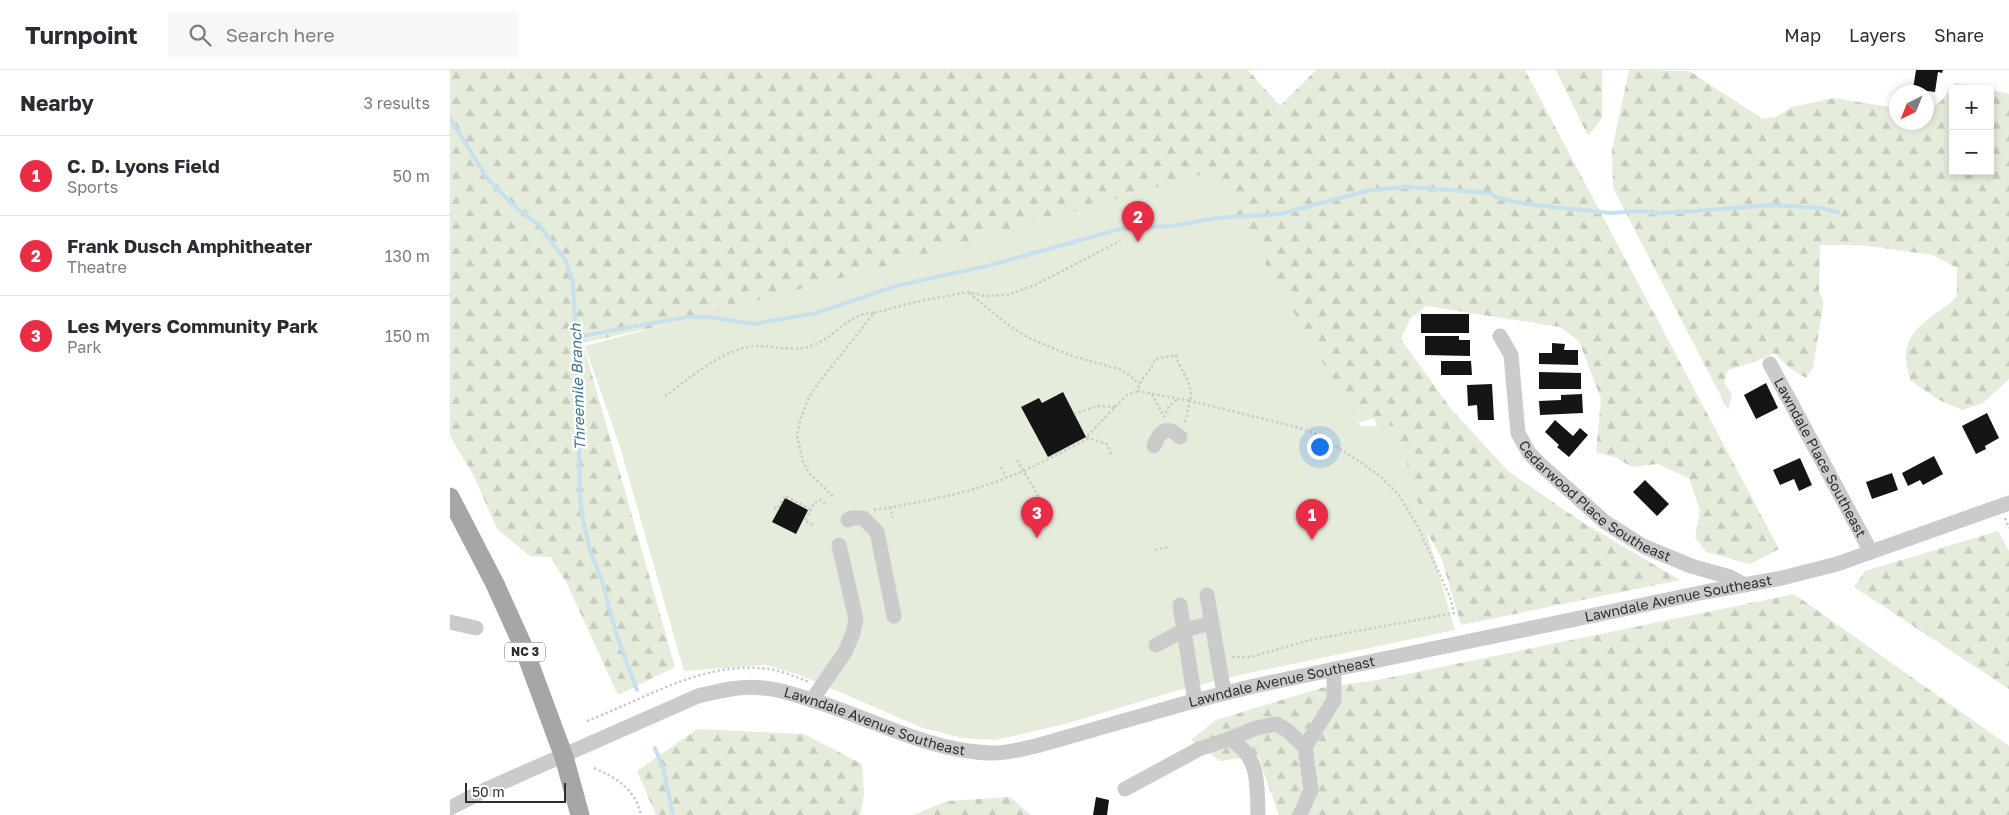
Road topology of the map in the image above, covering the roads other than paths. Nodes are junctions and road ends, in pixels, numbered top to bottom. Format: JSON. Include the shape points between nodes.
{"nodes":[{"id":1,"x":1500,"y":336,"type":"dead end"},
{"id":2,"x":1770,"y":364,"type":"dead end"},
{"id":3,"x":1180,"y":437,"type":"dead end"},
{"id":4,"x":1154,"y":446,"type":"dead end"},
{"id":5,"x":450,"y":497,"type":"edge"},
{"id":6,"x":2006,"y":509,"type":"edge"},
{"id":7,"x":848,"y":520,"type":"dead end"},
{"id":8,"x":839,"y":545,"type":"dead end"},
{"id":9,"x":1871,"y":552,"type":"junction"},
{"id":10,"x":1745,"y":585,"type":"junction"},
{"id":11,"x":1207,"y":595,"type":"dead end"},
{"id":12,"x":1180,"y":605,"type":"dead end"},
{"id":13,"x":894,"y":616,"type":"dead end"},
{"id":14,"x":450,"y":622,"type":"edge"},
{"id":15,"x":1212,"y":623,"type":"junction"},
{"id":16,"x":476,"y":628,"type":"dead end"},
{"id":17,"x":1184,"y":630,"type":"junction"},
{"id":18,"x":1156,"y":645,"type":"dead end"},
{"id":19,"x":1334,"y":669,"type":"junction"},
{"id":20,"x":1224,"y":693,"type":"junction"},
{"id":21,"x":812,"y":700,"type":"junction"},
{"id":22,"x":1195,"y":700,"type":"junction"},
{"id":23,"x":1229,"y":739,"type":"junction"},
{"id":24,"x":1305,"y":747,"type":"junction"},
{"id":25,"x":564,"y":756,"type":"junction"},
{"id":26,"x":1125,"y":789,"type":"dead end"},
{"id":27,"x":450,"y":808,"type":"edge"},
{"id":28,"x":580,"y":815,"type":"edge"},
{"id":29,"x":1258,"y":815,"type":"edge"},
{"id":30,"x":1300,"y":815,"type":"edge"}],
"edges":[{"from":1,"to":10,"type":"street","name":"Cedarwood Place Southeast","via":[[1511,355],[1518,433],[1529,453],[1605,522],[1643,546]]},
{"from":2,"to":9,"type":"street","name":"Lawndale Place Southeast"},
{"from":3,"to":4,"type":"street","via":[[1167,430],[1160,433]]},
{"from":5,"to":25,"type":"main road","number":"NC 3","via":[[523,646]]},
{"from":6,"to":9,"type":"street","name":"Lawndale Avenue Southeast"},
{"from":7,"to":13,"type":"street","via":[[863,518],[877,532]]},
{"from":8,"to":21,"type":"street","via":[[856,619],[845,652]]},
{"from":9,"to":10,"type":"street","name":"Lawndale Avenue Southeast","via":[[1828,567]]},
{"from":10,"to":19,"type":"street","name":"Lawndale Avenue Southeast"},
{"from":11,"to":15,"type":"street"},
{"from":12,"to":17,"type":"street"},
{"from":14,"to":16,"type":"street"},
{"from":15,"to":17,"type":"street"},
{"from":15,"to":20,"type":"street"},
{"from":17,"to":18,"type":"street"},
{"from":17,"to":22,"type":"street"},
{"from":19,"to":20,"type":"street","name":"Lawndale Avenue Southeast"},
{"from":19,"to":24,"type":"street","via":[[1334,700]]},
{"from":20,"to":22,"type":"street","name":"Lawndale Avenue Southeast"},
{"from":21,"to":22,"type":"street","name":"Lawndale Avenue Southeast","via":[[927,741],[991,753],[1036,746]]},
{"from":21,"to":25,"type":"street","name":"Lawndale Avenue Southeast","via":[[762,687],[722,690],[698,696]]},
{"from":23,"to":24,"type":"street","via":[[1277,724]]},
{"from":23,"to":26,"type":"street","via":[[1199,749]]},
{"from":23,"to":29,"type":"street","via":[[1240,745],[1254,764]]},
{"from":24,"to":30,"type":"street","via":[[1311,790]]},
{"from":25,"to":27,"type":"street","name":"Lawndale Avenue Southeast"},
{"from":25,"to":28,"type":"main road","number":"NC 3"}]}
